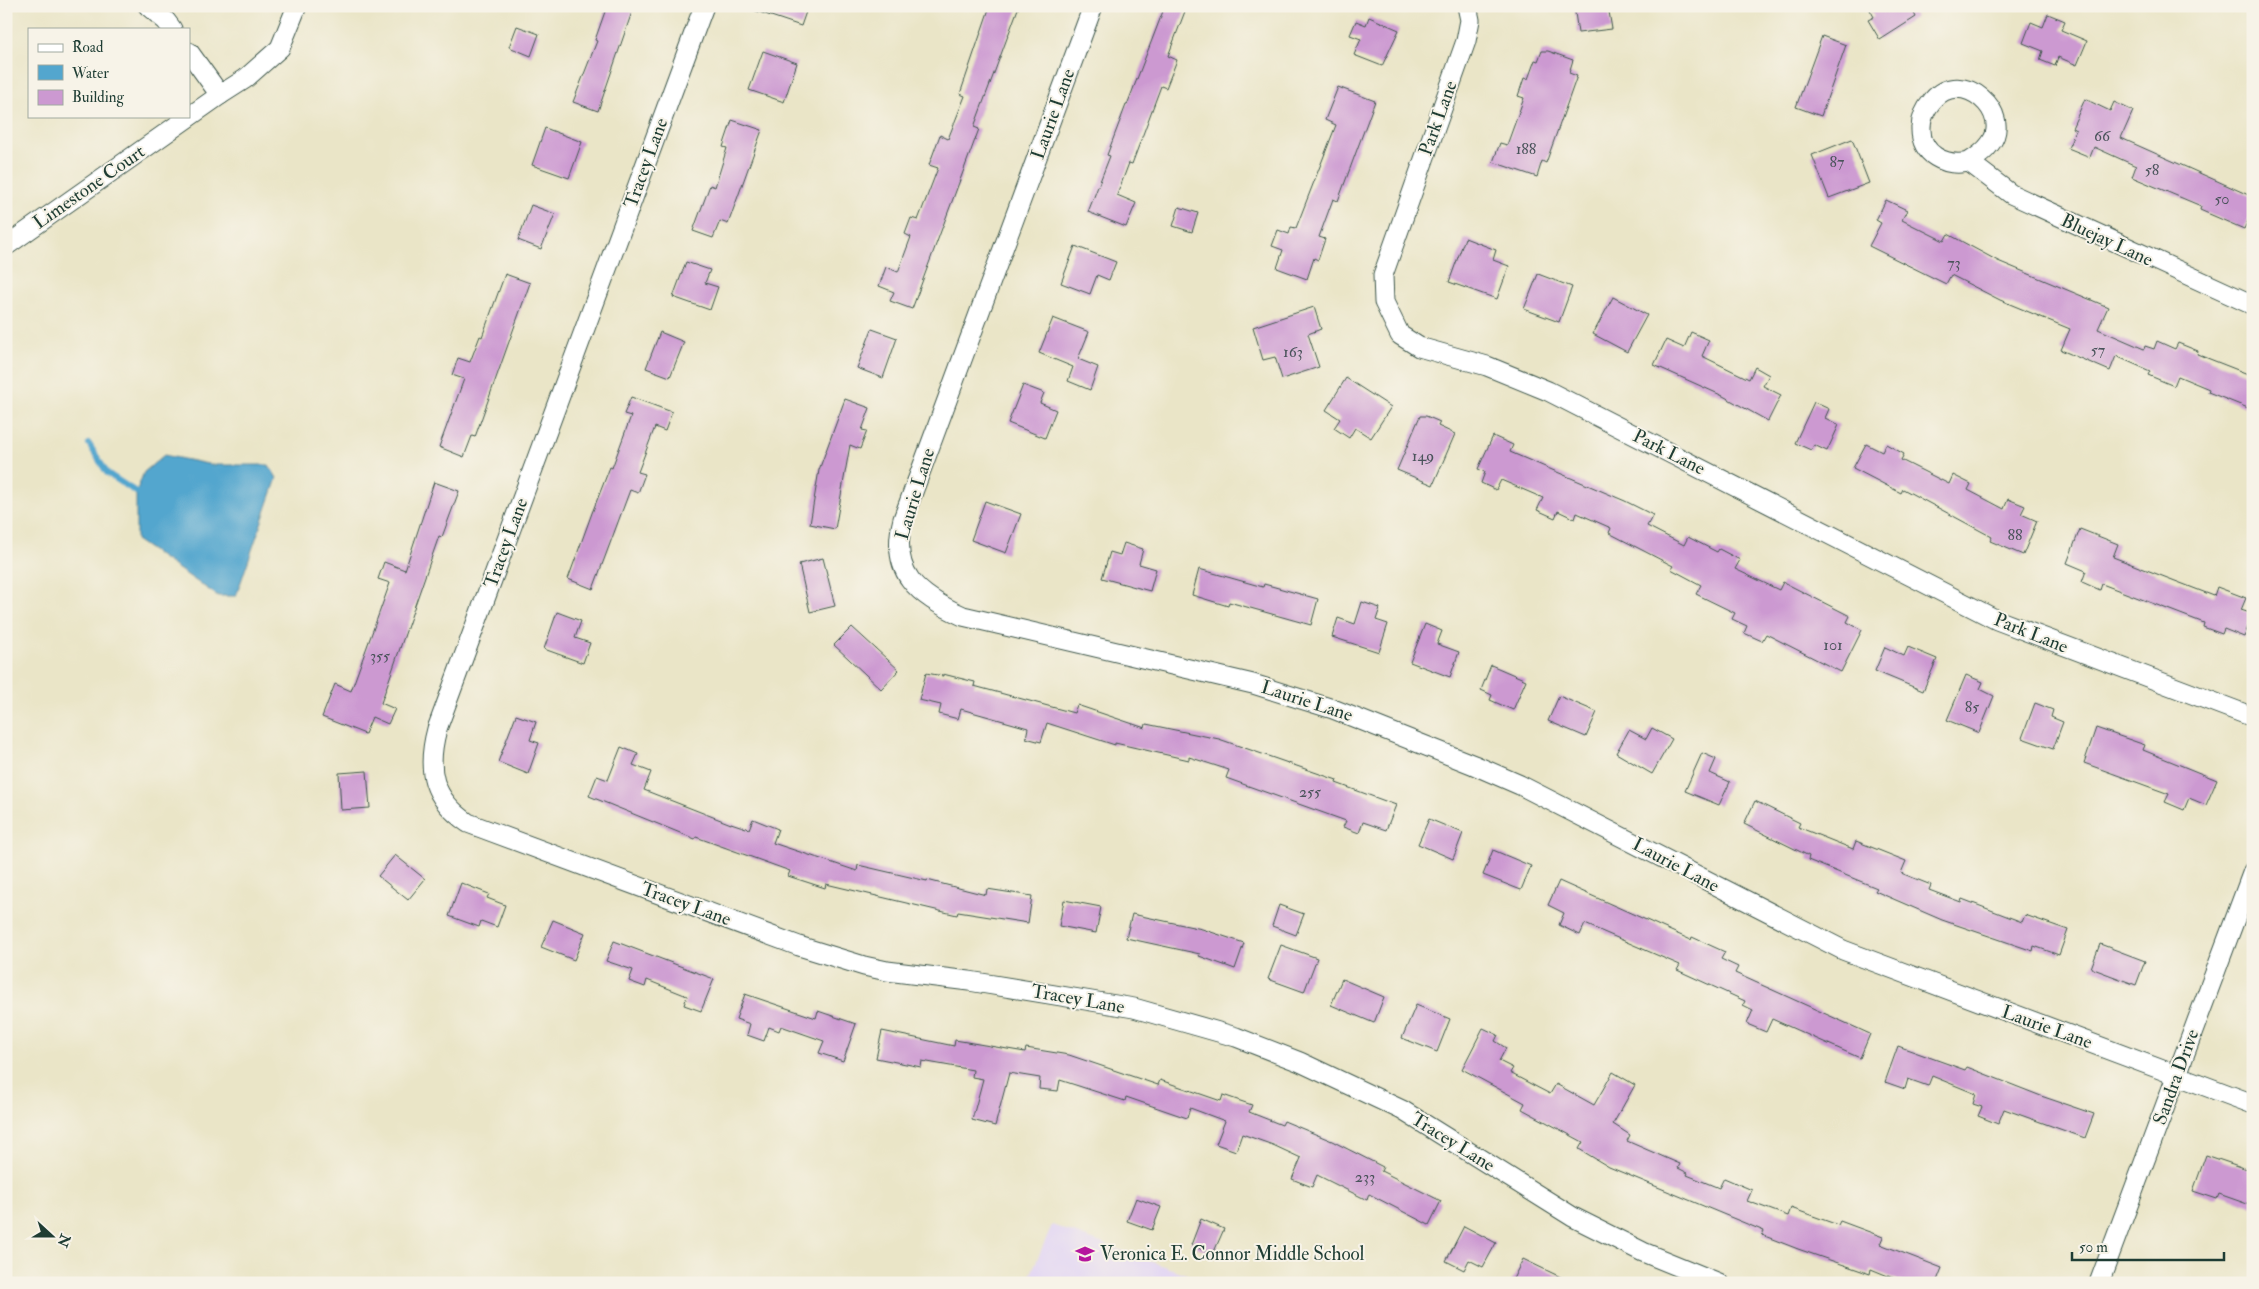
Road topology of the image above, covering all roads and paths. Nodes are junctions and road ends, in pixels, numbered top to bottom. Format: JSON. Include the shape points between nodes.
{"nodes":[{"id":1,"x":148,"y":6,"type":"edge"},
{"id":2,"x":297,"y":6,"type":"edge"},
{"id":3,"x":704,"y":6,"type":"edge"},
{"id":4,"x":1093,"y":6,"type":"edge"},
{"id":5,"x":1467,"y":6,"type":"edge"},
{"id":6,"x":171,"y":28,"type":"edge"},
{"id":7,"x":190,"y":53,"type":"edge"},
{"id":8,"x":220,"y":94,"type":"junction"},
{"id":9,"x":190,"y":115,"type":"edge"},
{"id":10,"x":186,"y":118,"type":"edge"},
{"id":11,"x":1969,"y":162,"type":"dead end"},
{"id":12,"x":6,"y":246,"type":"edge"},
{"id":13,"x":2253,"y":305,"type":"edge"},
{"id":14,"x":2253,"y":717,"type":"edge"},
{"id":15,"x":2253,"y":872,"type":"edge"},
{"id":16,"x":2177,"y":1076,"type":"junction"},
{"id":17,"x":2253,"y":1104,"type":"edge"},
{"id":18,"x":1719,"y":1283,"type":"edge"},
{"id":19,"x":2099,"y":1283,"type":"edge"}],
"edges":[{"from":1,"to":6,"type":"street"},
{"from":2,"to":8,"type":"street","name":"Limestone Court","via":[[280,48],[245,79]]},
{"from":3,"to":18,"type":"street","name":"Tracey Lane","via":[[437,729],[431,750],[431,767],[444,803],[468,823],[799,946],[864,966],[1134,1008],[1236,1037],[1300,1062],[1402,1110],[1573,1217],[1643,1252]]},
{"from":4,"to":16,"type":"street","name":"Laurie Lane","via":[[903,519],[898,545],[900,560],[919,590],[934,602],[962,616],[1253,684],[1333,708],[1555,802],[1843,950]]},
{"from":5,"to":14,"type":"street","name":"Park Lane","via":[[1470,20],[1466,41],[1383,275],[1384,302],[1400,335],[1419,346],[1487,366],[1548,391],[1997,620]]},
{"from":7,"to":8,"type":"street"},
{"from":8,"to":9,"type":"street","name":"Limestone Court"},
{"from":10,"to":12,"type":"street","name":"Limestone Court"},
{"from":11,"to":13,"type":"street","name":"Bluejay Lane","via":[[2011,194]]},
{"from":15,"to":16,"type":"street","name":"Sandra Drive"},
{"from":16,"to":17,"type":"street","name":"Laurie Lane"},
{"from":16,"to":19,"type":"street","name":"Sandra Drive"}]}
